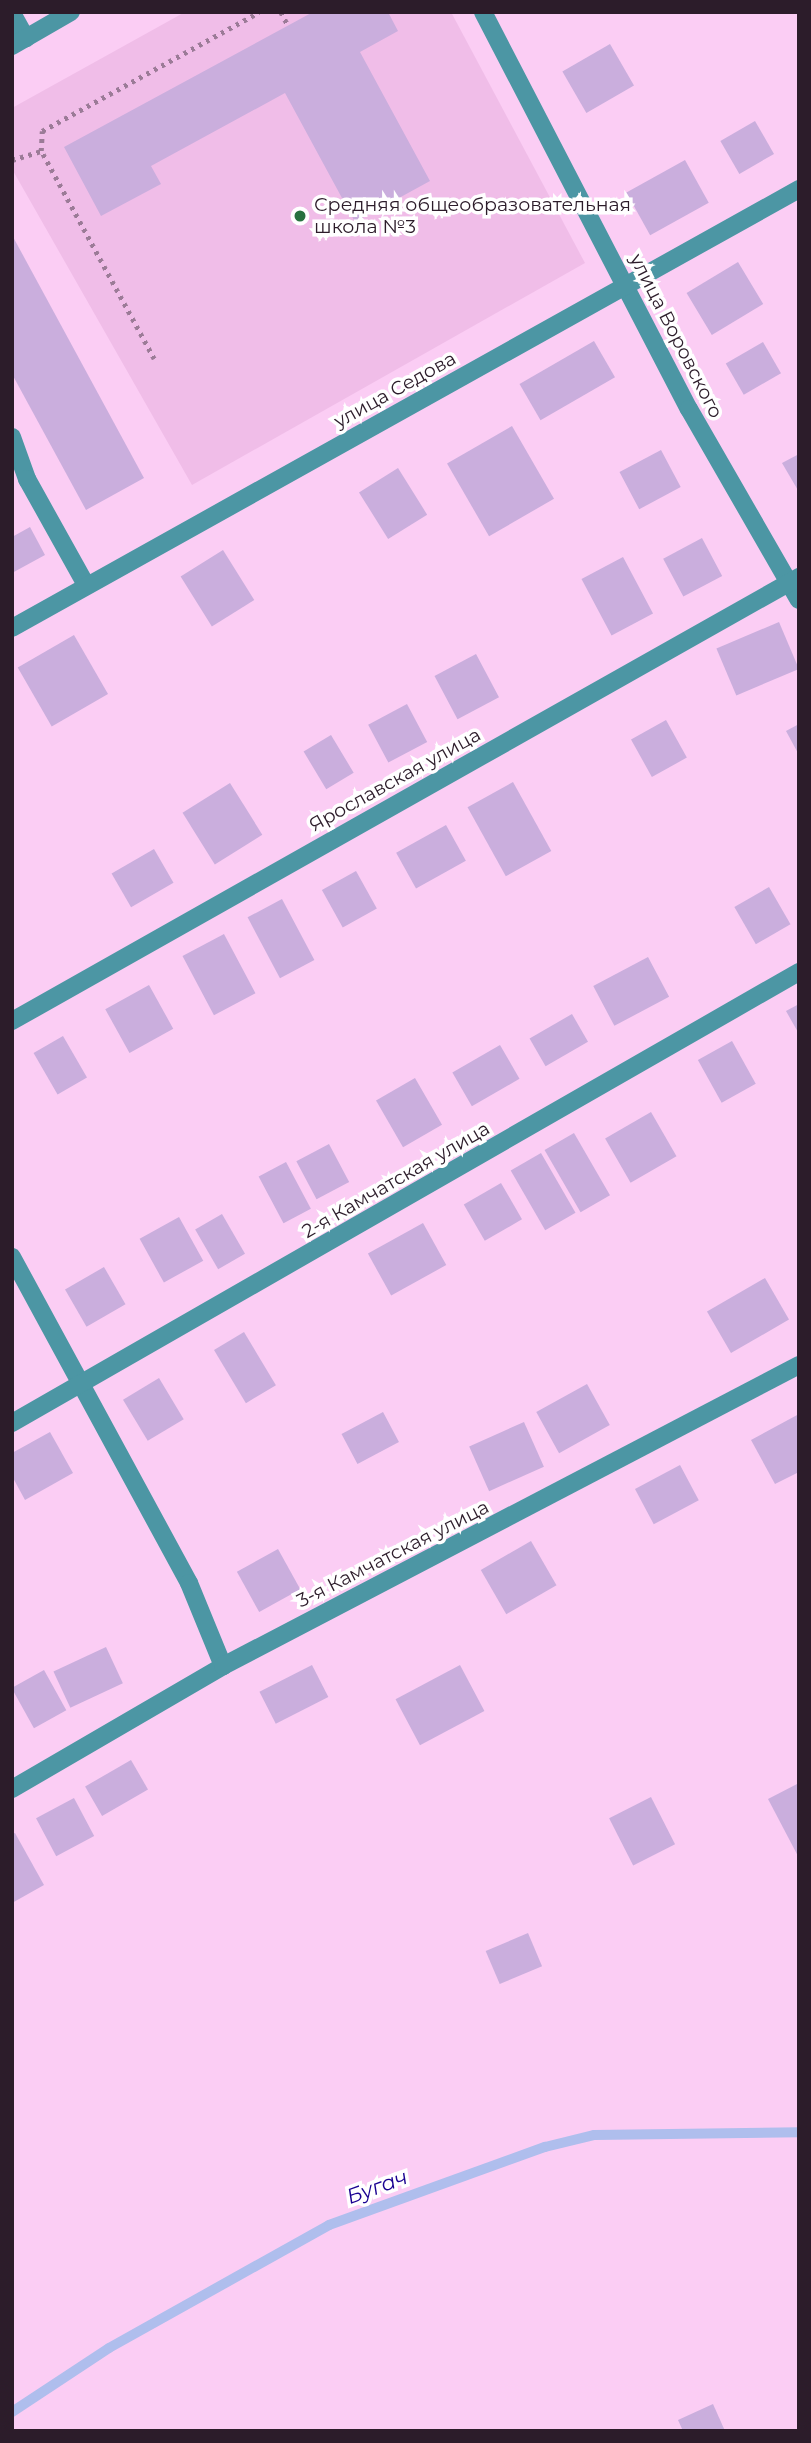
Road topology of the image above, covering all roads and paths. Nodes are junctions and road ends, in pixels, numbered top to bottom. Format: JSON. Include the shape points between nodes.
{"nodes":[{"id":1,"x":71,"y":12,"type":"edge"},
{"id":2,"x":259,"y":12,"type":"edge"},
{"id":3,"x":281,"y":12,"type":"edge"},
{"id":4,"x":483,"y":12,"type":"edge"},
{"id":5,"x":12,"y":13,"type":"edge"},
{"id":6,"x":288,"y":26,"type":"dead end"},
{"id":7,"x":19,"y":42,"type":"edge"},
{"id":8,"x":41,"y":151,"type":"junction"},
{"id":9,"x":12,"y":160,"type":"edge"},
{"id":10,"x":799,"y":189,"type":"edge"},
{"id":11,"x":626,"y":286,"type":"junction"},
{"id":12,"x":154,"y":359,"type":"dead end"},
{"id":13,"x":12,"y":437,"type":"edge"},
{"id":14,"x":20,"y":484,"type":"edge"},
{"id":15,"x":794,"y":579,"type":"edge"},
{"id":16,"x":86,"y":585,"type":"junction"},
{"id":17,"x":799,"y":600,"type":"edge"},
{"id":18,"x":12,"y":628,"type":"edge"},
{"id":19,"x":799,"y":972,"type":"edge"},
{"id":20,"x":12,"y":1021,"type":"edge"},
{"id":21,"x":12,"y":1257,"type":"edge"},
{"id":22,"x":799,"y":1365,"type":"edge"},
{"id":23,"x":83,"y":1385,"type":"junction"},
{"id":24,"x":12,"y":1423,"type":"edge"},
{"id":25,"x":223,"y":1666,"type":"junction"},
{"id":26,"x":12,"y":1789,"type":"edge"}],
"edges":[{"from":1,"to":7,"type":"street"},
{"from":2,"to":8,"type":"path","via":[[42,131]]},
{"from":3,"to":6,"type":"path"},
{"from":4,"to":11,"type":"street","name":"улица Воровского"},
{"from":5,"to":7,"type":"street"},
{"from":8,"to":9,"type":"path"},
{"from":8,"to":12,"type":"path"},
{"from":10,"to":11,"type":"street","name":"улица Седова"},
{"from":11,"to":15,"type":"street","name":"улица Воровского"},
{"from":11,"to":16,"type":"street","name":"улица Седова"},
{"from":13,"to":14,"type":"street"},
{"from":14,"to":16,"type":"street"},
{"from":15,"to":17,"type":"street","name":"улица Воровского"},
{"from":15,"to":20,"type":"street","name":"Ярославская улица"},
{"from":16,"to":18,"type":"street","name":"улица Седова"},
{"from":19,"to":23,"type":"street","name":"2-я Камчатская улица"},
{"from":21,"to":23,"type":"street"},
{"from":22,"to":25,"type":"street","name":"3-я Камчатская улица"},
{"from":23,"to":24,"type":"street","name":"2-я Камчатская улица"},
{"from":23,"to":25,"type":"street","via":[[189,1583]]},
{"from":25,"to":26,"type":"street","name":"3-я Камчатская улица"}]}
